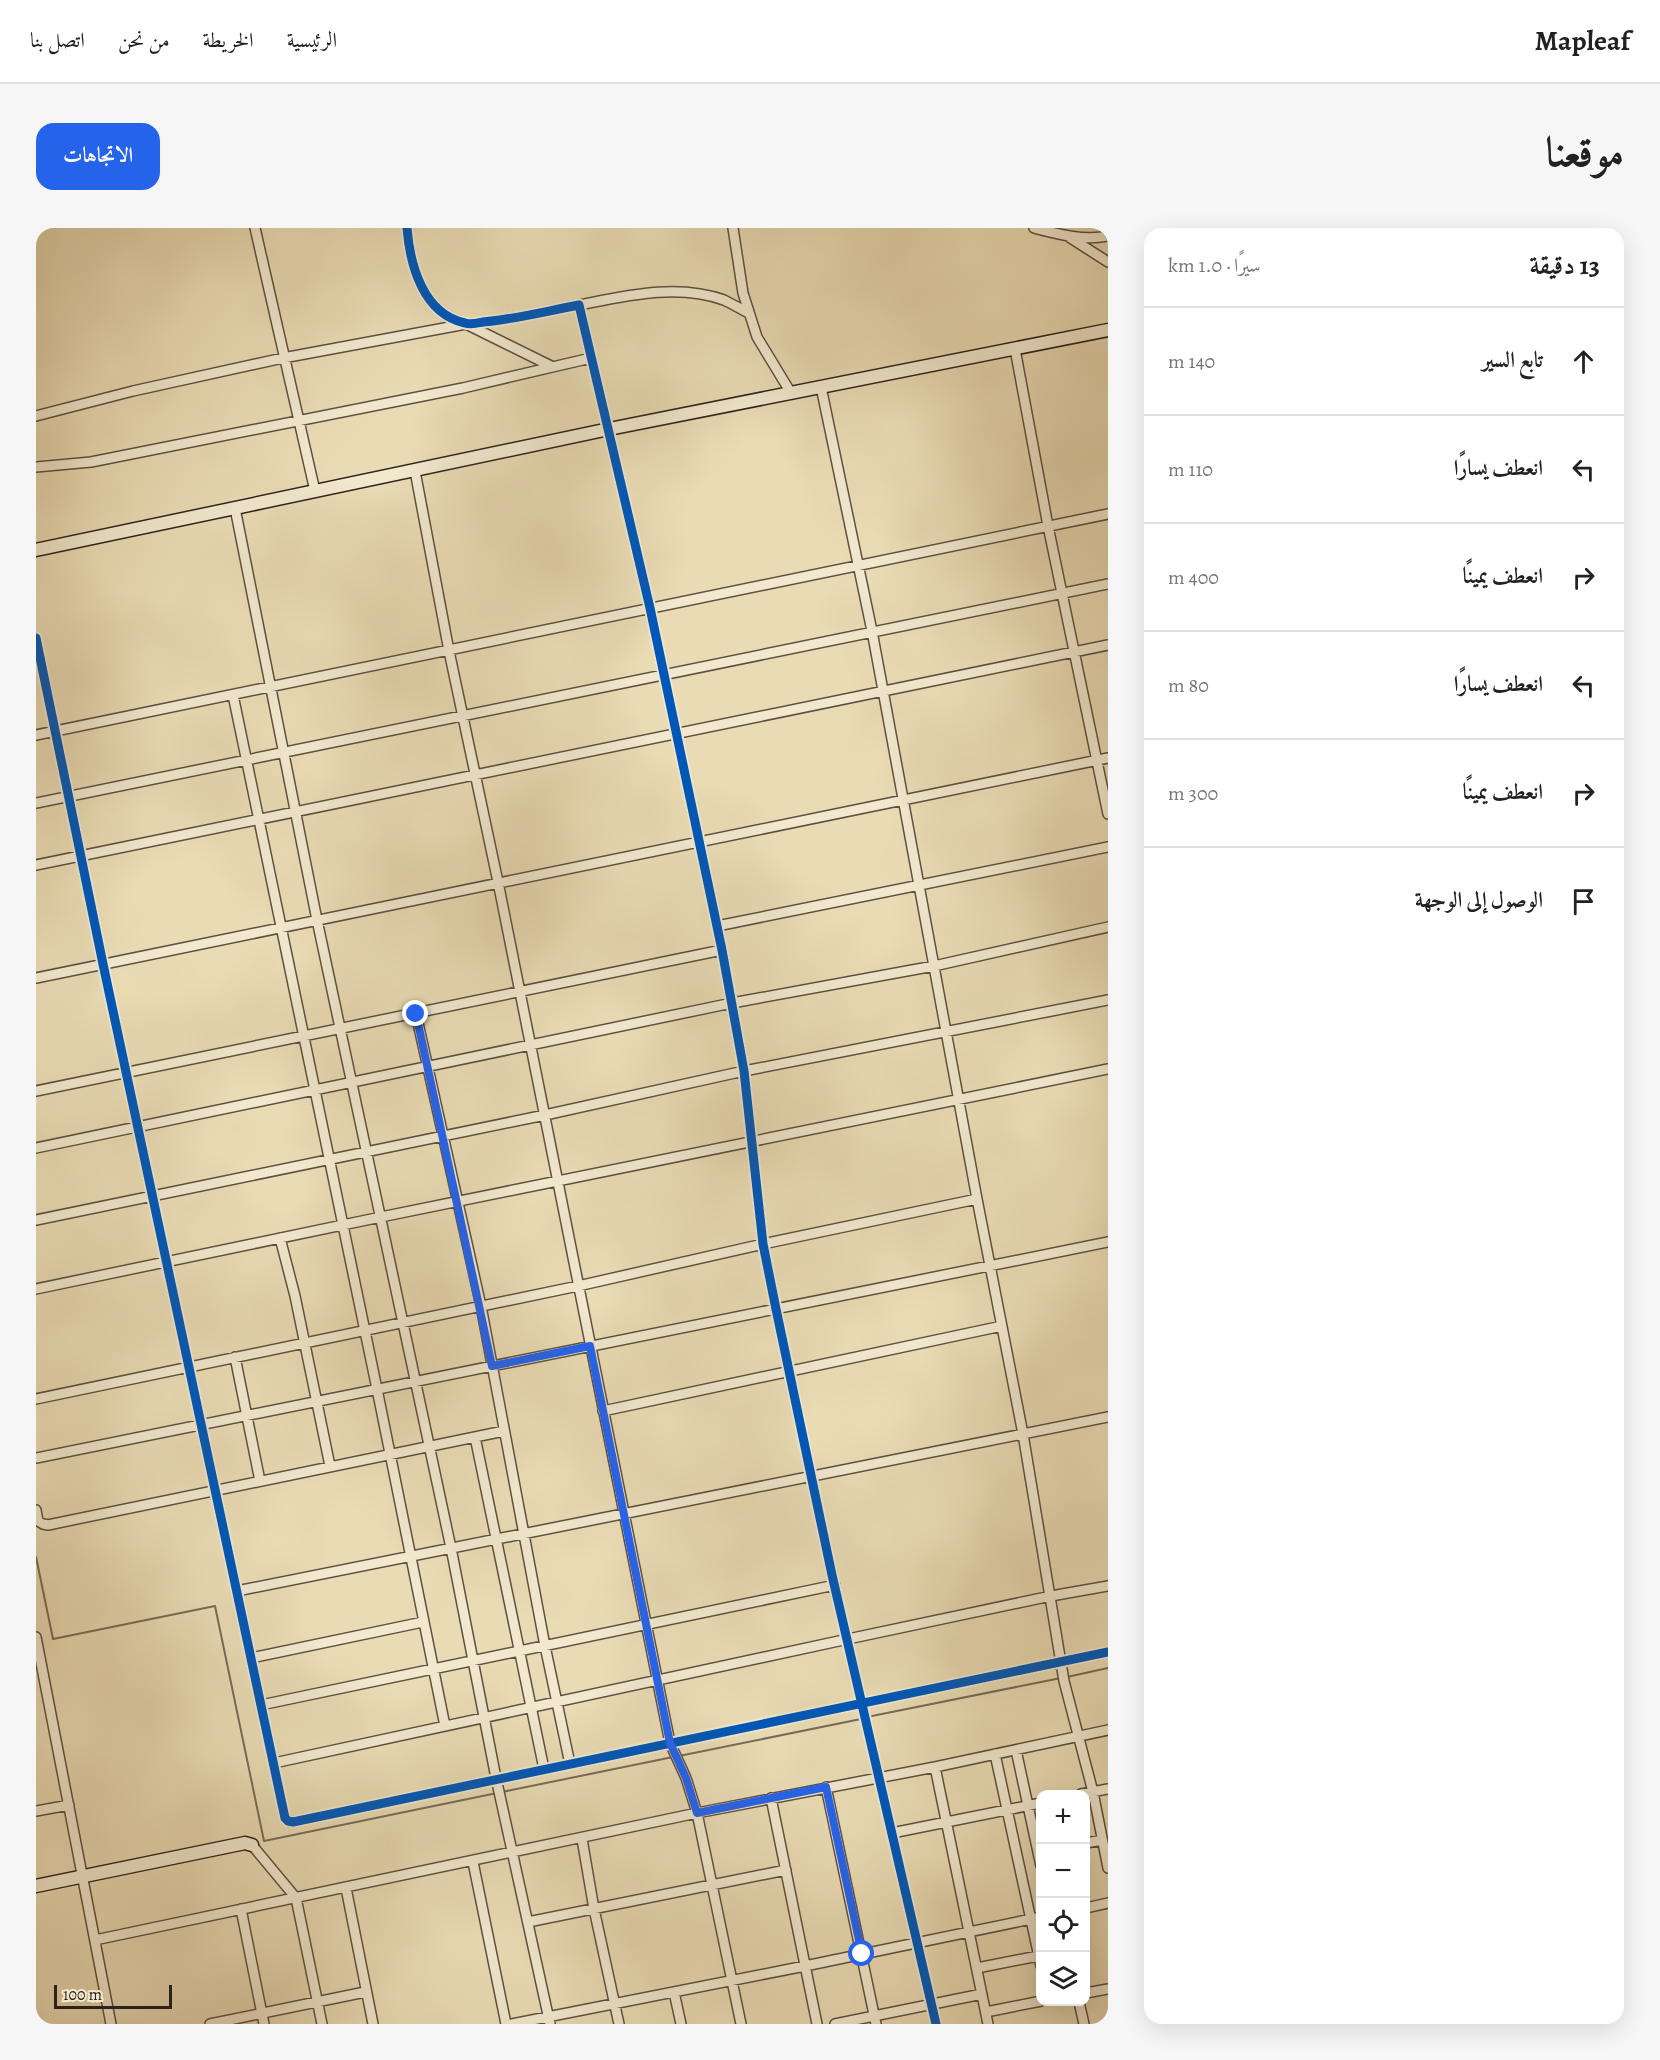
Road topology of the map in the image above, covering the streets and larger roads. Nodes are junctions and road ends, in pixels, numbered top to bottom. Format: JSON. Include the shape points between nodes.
{"nodes":[{"id":1,"x":255,"y":228,"type":"edge"},
{"id":2,"x":407,"y":228,"type":"edge"},
{"id":3,"x":733,"y":228,"type":"edge"},
{"id":4,"x":1034,"y":228,"type":"edge"},
{"id":5,"x":1059,"y":228,"type":"edge"},
{"id":6,"x":1066,"y":236,"type":"junction"},
{"id":7,"x":1108,"y":236,"type":"edge"},
{"id":8,"x":1108,"y":262,"type":"edge"},
{"id":9,"x":579,"y":305,"type":"junction"},
{"id":10,"x":749,"y":313,"type":"junction"},
{"id":11,"x":466,"y":324,"type":"junction"},
{"id":12,"x":1108,"y":330,"type":"edge"},
{"id":13,"x":1015,"y":349,"type":"junction"},
{"id":14,"x":284,"y":358,"type":"junction"},
{"id":15,"x":591,"y":358,"type":"junction"},
{"id":16,"x":551,"y":366,"type":"junction"},
{"id":17,"x":820,"y":387,"type":"junction"},
{"id":18,"x":791,"y":393,"type":"junction"},
{"id":19,"x":36,"y":416,"type":"edge"},
{"id":20,"x":298,"y":420,"type":"junction"},
{"id":21,"x":609,"y":429,"type":"junction"},
{"id":22,"x":36,"y":467,"type":"edge"},
{"id":23,"x":415,"y":471,"type":"junction"},
{"id":24,"x":315,"y":491,"type":"junction"},
{"id":25,"x":235,"y":508,"type":"junction"},
{"id":26,"x":1108,"y":514,"type":"edge"},
{"id":27,"x":1048,"y":526,"type":"junction"},
{"id":28,"x":36,"y":550,"type":"edge"},
{"id":29,"x":859,"y":566,"type":"junction"},
{"id":30,"x":1108,"y":584,"type":"edge"},
{"id":31,"x":1062,"y":593,"type":"junction"},
{"id":32,"x":650,"y":608,"type":"junction"},
{"id":33,"x":873,"y":631,"type":"junction"},
{"id":34,"x":36,"y":638,"type":"edge"},
{"id":35,"x":1108,"y":645,"type":"edge"},
{"id":36,"x":449,"y":651,"type":"junction"},
{"id":37,"x":1074,"y":652,"type":"junction"},
{"id":38,"x":663,"y":674,"type":"junction"},
{"id":39,"x":271,"y":687,"type":"junction"},
{"id":40,"x":884,"y":691,"type":"junction"},
{"id":41,"x":233,"y":695,"type":"junction"},
{"id":42,"x":462,"y":715,"type":"junction"},
{"id":43,"x":55,"y":731,"type":"junction"},
{"id":44,"x":676,"y":733,"type":"junction"},
{"id":45,"x":36,"y":735,"type":"edge"},
{"id":46,"x":284,"y":752,"type":"junction"},
{"id":47,"x":1108,"y":758,"type":"edge"},
{"id":48,"x":246,"y":760,"type":"junction"},
{"id":49,"x":1097,"y":760,"type":"junction"},
{"id":50,"x":474,"y":774,"type":"junction"},
{"id":51,"x":68,"y":796,"type":"junction"},
{"id":52,"x":904,"y":800,"type":"junction"},
{"id":53,"x":36,"y":803,"type":"edge"},
{"id":54,"x":296,"y":811,"type":"junction"},
{"id":55,"x":1108,"y":814,"type":"edge"},
{"id":56,"x":258,"y":819,"type":"junction"},
{"id":57,"x":700,"y":841,"type":"junction"},
{"id":58,"x":1108,"y":847,"type":"edge"},
{"id":59,"x":81,"y":855,"type":"junction"},
{"id":60,"x":36,"y":865,"type":"edge"},
{"id":61,"x":498,"y":882,"type":"junction"},
{"id":62,"x":919,"y":886,"type":"junction"},
{"id":63,"x":317,"y":920,"type":"junction"},
{"id":64,"x":717,"y":926,"type":"junction"},
{"id":65,"x":281,"y":927,"type":"junction"},
{"id":66,"x":1108,"y":927,"type":"edge"},
{"id":67,"x":722,"y":950,"type":"junction"},
{"id":68,"x":103,"y":964,"type":"junction"},
{"id":69,"x":934,"y":966,"type":"junction"},
{"id":70,"x":36,"y":978,"type":"edge"},
{"id":71,"x":519,"y":992,"type":"junction"},
{"id":72,"x":1108,"y":1000,"type":"edge"},
{"id":73,"x":732,"y":1003,"type":"junction"},
{"id":74,"x":416,"y":1014,"type":"junction"},
{"id":75,"x":340,"y":1029,"type":"junction"},
{"id":76,"x":946,"y":1032,"type":"junction"},
{"id":77,"x":305,"y":1037,"type":"junction"},
{"id":78,"x":530,"y":1045,"type":"junction"},
{"id":79,"x":427,"y":1067,"type":"junction"},
{"id":80,"x":1108,"y":1068,"type":"edge"},
{"id":81,"x":744,"y":1071,"type":"junction"},
{"id":82,"x":127,"y":1072,"type":"junction"},
{"id":83,"x":351,"y":1082,"type":"junction"},
{"id":84,"x":316,"y":1090,"type":"junction"},
{"id":85,"x":36,"y":1091,"type":"edge"},
{"id":86,"x":959,"y":1100,"type":"junction"},
{"id":87,"x":545,"y":1115,"type":"junction"},
{"id":88,"x":138,"y":1126,"type":"junction"},
{"id":89,"x":442,"y":1135,"type":"junction"},
{"id":90,"x":753,"y":1140,"type":"junction"},
{"id":91,"x":36,"y":1148,"type":"edge"},
{"id":92,"x":367,"y":1152,"type":"junction"},
{"id":93,"x":330,"y":1159,"type":"junction"},
{"id":94,"x":556,"y":1180,"type":"junction"},
{"id":95,"x":153,"y":1195,"type":"junction"},
{"id":96,"x":977,"y":1199,"type":"junction"},
{"id":97,"x":457,"y":1201,"type":"junction"},
{"id":98,"x":381,"y":1217,"type":"junction"},
{"id":99,"x":36,"y":1220,"type":"edge"},
{"id":100,"x":343,"y":1224,"type":"junction"},
{"id":101,"x":280,"y":1238,"type":"junction"},
{"id":102,"x":1108,"y":1242,"type":"edge"},
{"id":103,"x":763,"y":1244,"type":"junction"},
{"id":104,"x":167,"y":1262,"type":"junction"},
{"id":105,"x":990,"y":1265,"type":"junction"},
{"id":106,"x":578,"y":1286,"type":"junction"},
{"id":107,"x":36,"y":1289,"type":"edge"},
{"id":108,"x":481,"y":1306,"type":"junction"},
{"id":109,"x":776,"y":1309,"type":"junction"},
{"id":110,"x":403,"y":1323,"type":"junction"},
{"id":111,"x":1002,"y":1326,"type":"junction"},
{"id":112,"x":365,"y":1330,"type":"junction"},
{"id":113,"x":304,"y":1343,"type":"junction"},
{"id":114,"x":590,"y":1346,"type":"junction"},
{"id":115,"x":235,"y":1357,"type":"junction"},
{"id":116,"x":492,"y":1366,"type":"junction"},
{"id":117,"x":189,"y":1367,"type":"junction"},
{"id":118,"x":790,"y":1370,"type":"junction"},
{"id":119,"x":415,"y":1382,"type":"junction"},
{"id":120,"x":377,"y":1389,"type":"junction"},
{"id":121,"x":36,"y":1399,"type":"edge"},
{"id":122,"x":317,"y":1402,"type":"junction"},
{"id":123,"x":603,"y":1411,"type":"junction"},
{"id":124,"x":246,"y":1416,"type":"junction"},
{"id":125,"x":1108,"y":1417,"type":"edge"},
{"id":126,"x":202,"y":1425,"type":"junction"},
{"id":127,"x":504,"y":1431,"type":"junction"},
{"id":128,"x":1023,"y":1434,"type":"junction"},
{"id":129,"x":475,"y":1437,"type":"junction"},
{"id":130,"x":429,"y":1446,"type":"junction"},
{"id":131,"x":389,"y":1455,"type":"junction"},
{"id":132,"x":36,"y":1458,"type":"edge"},
{"id":133,"x":330,"y":1466,"type":"junction"},
{"id":134,"x":812,"y":1476,"type":"junction"},
{"id":135,"x":260,"y":1480,"type":"junction"},
{"id":136,"x":216,"y":1490,"type":"junction"},
{"id":137,"x":36,"y":1510,"type":"edge"},
{"id":138,"x":624,"y":1514,"type":"junction"},
{"id":139,"x":525,"y":1533,"type":"junction"},
{"id":140,"x":496,"y":1539,"type":"junction"},
{"id":141,"x":451,"y":1548,"type":"junction"},
{"id":142,"x":410,"y":1557,"type":"junction"},
{"id":143,"x":835,"y":1585,"type":"junction"},
{"id":144,"x":1108,"y":1586,"type":"edge"},
{"id":145,"x":237,"y":1591,"type":"junction"},
{"id":146,"x":1051,"y":1596,"type":"junction"},
{"id":147,"x":423,"y":1622,"type":"junction"},
{"id":148,"x":646,"y":1624,"type":"junction"},
{"id":149,"x":36,"y":1637,"type":"edge"},
{"id":150,"x":848,"y":1639,"type":"junction"},
{"id":151,"x":545,"y":1646,"type":"junction"},
{"id":152,"x":519,"y":1651,"type":"junction"},
{"id":153,"x":1108,"y":1652,"type":"edge"},
{"id":154,"x":251,"y":1658,"type":"junction"},
{"id":155,"x":472,"y":1661,"type":"junction"},
{"id":156,"x":1062,"y":1661,"type":"junction"},
{"id":157,"x":433,"y":1669,"type":"junction"},
{"id":158,"x":657,"y":1679,"type":"junction"},
{"id":159,"x":556,"y":1701,"type":"junction"},
{"id":160,"x":862,"y":1703,"type":"junction"},
{"id":161,"x":261,"y":1705,"type":"junction"},
{"id":162,"x":531,"y":1707,"type":"junction"},
{"id":163,"x":485,"y":1717,"type":"junction"},
{"id":164,"x":445,"y":1726,"type":"junction"},
{"id":165,"x":1108,"y":1730,"type":"edge"},
{"id":166,"x":1080,"y":1736,"type":"junction"},
{"id":167,"x":670,"y":1743,"type":"junction"},
{"id":168,"x":1016,"y":1750,"type":"junction"},
{"id":169,"x":995,"y":1754,"type":"junction"},
{"id":170,"x":274,"y":1763,"type":"junction"},
{"id":171,"x":570,"y":1764,"type":"junction"},
{"id":172,"x":935,"y":1767,"type":"junction"},
{"id":173,"x":544,"y":1769,"type":"junction"},
{"id":174,"x":879,"y":1777,"type":"junction"},
{"id":175,"x":496,"y":1778,"type":"junction"},
{"id":176,"x":826,"y":1787,"type":"junction"},
{"id":177,"x":1108,"y":1789,"type":"edge"},
{"id":178,"x":1090,"y":1792,"type":"edge"},
{"id":179,"x":1093,"y":1792,"type":"junction"},
{"id":180,"x":771,"y":1798,"type":"junction"},
{"id":181,"x":1036,"y":1804,"type":"edge"},
{"id":182,"x":69,"y":1805,"type":"junction"},
{"id":183,"x":1028,"y":1805,"type":"junction"},
{"id":184,"x":1007,"y":1810,"type":"junction"},
{"id":185,"x":36,"y":1811,"type":"edge"},
{"id":186,"x":697,"y":1813,"type":"junction"},
{"id":187,"x":946,"y":1822,"type":"junction"},
{"id":188,"x":892,"y":1833,"type":"junction"},
{"id":189,"x":582,"y":1839,"type":"junction"},
{"id":190,"x":1102,"y":1840,"type":"junction"},
{"id":191,"x":1090,"y":1842,"type":"edge"},
{"id":192,"x":1037,"y":1844,"type":"edge"},
{"id":193,"x":252,"y":1845,"type":"joint"},
{"id":194,"x":512,"y":1853,"type":"junction"},
{"id":195,"x":473,"y":1862,"type":"junction"},
{"id":196,"x":1108,"y":1868,"type":"edge"},
{"id":197,"x":786,"y":1870,"type":"junction"},
{"id":198,"x":82,"y":1877,"type":"junction"},
{"id":199,"x":712,"y":1884,"type":"junction"},
{"id":200,"x":36,"y":1886,"type":"edge"},
{"id":201,"x":346,"y":1888,"type":"junction"},
{"id":202,"x":296,"y":1898,"type":"junction"},
{"id":203,"x":1108,"y":1903,"type":"edge"},
{"id":204,"x":1090,"y":1907,"type":"edge"},
{"id":205,"x":241,"y":1909,"type":"junction"},
{"id":206,"x":594,"y":1909,"type":"junction"},
{"id":207,"x":1036,"y":1918,"type":"edge"},
{"id":208,"x":528,"y":1922,"type":"junction"},
{"id":209,"x":970,"y":1931,"type":"junction"},
{"id":210,"x":94,"y":1940,"type":"junction"},
{"id":211,"x":917,"y":1941,"type":"junction"},
{"id":212,"x":862,"y":1954,"type":"junction"},
{"id":213,"x":1036,"y":1961,"type":"edge"},
{"id":214,"x":806,"y":1966,"type":"junction"},
{"id":215,"x":977,"y":1968,"type":"junction"},
{"id":216,"x":732,"y":1981,"type":"junction"},
{"id":217,"x":1108,"y":1989,"type":"edge"},
{"id":218,"x":366,"y":1992,"type":"junction"},
{"id":219,"x":674,"y":1992,"type":"junction"},
{"id":220,"x":1090,"y":1992,"type":"edge"},
{"id":221,"x":982,"y":1994,"type":"junction"},
{"id":222,"x":317,"y":2002,"type":"junction"},
{"id":223,"x":1036,"y":2002,"type":"edge"},
{"id":224,"x":615,"y":2003,"type":"junction"},
{"id":225,"x":931,"y":2004,"type":"junction"},
{"id":226,"x":1080,"y":2006,"type":"edge"},
{"id":227,"x":986,"y":2012,"type":"junction"},
{"id":228,"x":263,"y":2019,"type":"edge"},
{"id":229,"x":549,"y":2020,"type":"edge"},
{"id":230,"x":875,"y":2020,"type":"edge"},
{"id":231,"x":111,"y":2024,"type":"edge"},
{"id":232,"x":210,"y":2024,"type":"edge"},
{"id":233,"x":322,"y":2024,"type":"edge"},
{"id":234,"x":373,"y":2024,"type":"edge"},
{"id":235,"x":506,"y":2024,"type":"edge"},
{"id":236,"x":512,"y":2024,"type":"edge"},
{"id":237,"x":619,"y":2024,"type":"edge"},
{"id":238,"x":681,"y":2024,"type":"edge"},
{"id":239,"x":741,"y":2024,"type":"edge"},
{"id":240,"x":817,"y":2024,"type":"edge"},
{"id":241,"x":835,"y":2024,"type":"edge"},
{"id":242,"x":936,"y":2024,"type":"edge"},
{"id":243,"x":988,"y":2024,"type":"edge"},
{"id":244,"x":1084,"y":2024,"type":"edge"}],
"edges":[{"from":1,"to":14,"type":"street"},
{"from":2,"to":11,"type":"street","via":[[414,269],[432,304]]},
{"from":3,"to":10,"type":"street"},
{"from":4,"to":6,"type":"street"},
{"from":5,"to":6,"type":"street"},
{"from":6,"to":7,"type":"street"},
{"from":6,"to":8,"type":"street"},
{"from":9,"to":10,"type":"street","via":[[651,292],[687,292],[723,300]]},
{"from":9,"to":11,"type":"street"},
{"from":9,"to":15,"type":"street"},
{"from":10,"to":18,"type":"street","via":[[757,337]]},
{"from":11,"to":14,"type":"street"},
{"from":11,"to":16,"type":"street"},
{"from":12,"to":13,"type":"street"},
{"from":13,"to":17,"type":"street"},
{"from":13,"to":27,"type":"street"},
{"from":14,"to":19,"type":"street"},
{"from":14,"to":20,"type":"street"},
{"from":15,"to":16,"type":"street"},
{"from":15,"to":21,"type":"street"},
{"from":16,"to":20,"type":"street","via":[[464,388]]},
{"from":17,"to":18,"type":"street"},
{"from":17,"to":29,"type":"street"},
{"from":18,"to":21,"type":"street"},
{"from":20,"to":22,"type":"street","via":[[91,462]]},
{"from":20,"to":24,"type":"street"},
{"from":21,"to":23,"type":"street"},
{"from":21,"to":32,"type":"street"},
{"from":23,"to":24,"type":"street"},
{"from":23,"to":36,"type":"street"},
{"from":24,"to":25,"type":"street"},
{"from":25,"to":28,"type":"street"},
{"from":25,"to":39,"type":"street"},
{"from":26,"to":27,"type":"street"},
{"from":27,"to":29,"type":"street"},
{"from":27,"to":31,"type":"street"},
{"from":29,"to":32,"type":"street"},
{"from":29,"to":33,"type":"street"},
{"from":30,"to":31,"type":"street"},
{"from":31,"to":33,"type":"street"},
{"from":31,"to":37,"type":"street"},
{"from":32,"to":36,"type":"street"},
{"from":32,"to":38,"type":"street"},
{"from":33,"to":38,"type":"street"},
{"from":33,"to":40,"type":"street"},
{"from":34,"to":43,"type":"street"},
{"from":35,"to":37,"type":"street"},
{"from":36,"to":39,"type":"street"},
{"from":36,"to":42,"type":"street"},
{"from":37,"to":40,"type":"street"},
{"from":37,"to":49,"type":"street"},
{"from":38,"to":42,"type":"street"},
{"from":38,"to":44,"type":"street"},
{"from":39,"to":41,"type":"street"},
{"from":39,"to":46,"type":"street"},
{"from":40,"to":44,"type":"street"},
{"from":40,"to":52,"type":"street"},
{"from":41,"to":43,"type":"street"},
{"from":41,"to":48,"type":"street"},
{"from":42,"to":46,"type":"street"},
{"from":42,"to":50,"type":"street"},
{"from":43,"to":45,"type":"street"},
{"from":43,"to":51,"type":"street"},
{"from":44,"to":50,"type":"street"},
{"from":44,"to":57,"type":"street"},
{"from":46,"to":48,"type":"street"},
{"from":46,"to":54,"type":"street"},
{"from":47,"to":49,"type":"street"},
{"from":48,"to":51,"type":"street"},
{"from":48,"to":56,"type":"street"},
{"from":49,"to":52,"type":"street"},
{"from":49,"to":55,"type":"street"},
{"from":50,"to":54,"type":"street"},
{"from":50,"to":61,"type":"street"},
{"from":51,"to":53,"type":"street"},
{"from":51,"to":59,"type":"street"},
{"from":52,"to":57,"type":"street"},
{"from":52,"to":62,"type":"street"},
{"from":54,"to":56,"type":"street"},
{"from":54,"to":63,"type":"street"},
{"from":56,"to":59,"type":"street"},
{"from":56,"to":65,"type":"street"},
{"from":57,"to":61,"type":"street"},
{"from":57,"to":64,"type":"street"},
{"from":58,"to":62,"type":"street"},
{"from":59,"to":60,"type":"street"},
{"from":59,"to":68,"type":"street"},
{"from":61,"to":63,"type":"street"},
{"from":61,"to":71,"type":"street"},
{"from":62,"to":64,"type":"street"},
{"from":62,"to":69,"type":"street"},
{"from":63,"to":65,"type":"street"},
{"from":63,"to":75,"type":"street"},
{"from":64,"to":67,"type":"street"},
{"from":65,"to":68,"type":"street"},
{"from":65,"to":77,"type":"street"},
{"from":66,"to":69,"type":"street"},
{"from":67,"to":71,"type":"street"},
{"from":67,"to":73,"type":"street"},
{"from":68,"to":70,"type":"street"},
{"from":68,"to":82,"type":"street"},
{"from":69,"to":73,"type":"street"},
{"from":69,"to":76,"type":"street"},
{"from":71,"to":74,"type":"street"},
{"from":71,"to":78,"type":"street"},
{"from":72,"to":76,"type":"street"},
{"from":73,"to":78,"type":"street"},
{"from":73,"to":81,"type":"street"},
{"from":74,"to":75,"type":"street"},
{"from":74,"to":79,"type":"street"},
{"from":75,"to":77,"type":"street"},
{"from":75,"to":83,"type":"street"},
{"from":76,"to":81,"type":"street"},
{"from":76,"to":86,"type":"street"},
{"from":77,"to":82,"type":"street"},
{"from":77,"to":84,"type":"street"},
{"from":78,"to":79,"type":"street"},
{"from":78,"to":87,"type":"street"},
{"from":79,"to":83,"type":"street"},
{"from":79,"to":89,"type":"street"},
{"from":80,"to":86,"type":"street"},
{"from":81,"to":87,"type":"street"},
{"from":81,"to":90,"type":"street"},
{"from":82,"to":85,"type":"street"},
{"from":82,"to":88,"type":"street"},
{"from":83,"to":84,"type":"street"},
{"from":83,"to":92,"type":"street"},
{"from":84,"to":88,"type":"street"},
{"from":84,"to":93,"type":"street"},
{"from":86,"to":90,"type":"street"},
{"from":86,"to":96,"type":"street"},
{"from":87,"to":89,"type":"street"},
{"from":87,"to":94,"type":"street"},
{"from":88,"to":91,"type":"street"},
{"from":88,"to":95,"type":"street"},
{"from":89,"to":92,"type":"street"},
{"from":89,"to":97,"type":"street"},
{"from":90,"to":94,"type":"street"},
{"from":90,"to":103,"type":"street"},
{"from":92,"to":93,"type":"street"},
{"from":92,"to":98,"type":"street"},
{"from":93,"to":95,"type":"street"},
{"from":93,"to":100,"type":"street"},
{"from":94,"to":97,"type":"street"},
{"from":94,"to":106,"type":"street"},
{"from":95,"to":99,"type":"street"},
{"from":95,"to":104,"type":"street"},
{"from":96,"to":103,"type":"street"},
{"from":96,"to":105,"type":"street"},
{"from":97,"to":98,"type":"street"},
{"from":97,"to":108,"type":"street"},
{"from":98,"to":100,"type":"street"},
{"from":98,"to":110,"type":"street"},
{"from":100,"to":101,"type":"street"},
{"from":100,"to":112,"type":"street"},
{"from":101,"to":104,"type":"street"},
{"from":101,"to":113,"type":"street"},
{"from":102,"to":105,"type":"street"},
{"from":103,"to":106,"type":"street"},
{"from":103,"to":109,"type":"street"},
{"from":104,"to":107,"type":"street"},
{"from":104,"to":117,"type":"street"},
{"from":105,"to":109,"type":"street"},
{"from":105,"to":111,"type":"street"},
{"from":106,"to":108,"type":"street"},
{"from":106,"to":114,"type":"street"},
{"from":108,"to":110,"type":"street"},
{"from":108,"to":116,"type":"street"},
{"from":109,"to":114,"type":"street"},
{"from":109,"to":118,"type":"street"},
{"from":110,"to":112,"type":"street"},
{"from":110,"to":119,"type":"street"},
{"from":111,"to":118,"type":"street"},
{"from":111,"to":128,"type":"street"},
{"from":112,"to":113,"type":"street"},
{"from":112,"to":120,"type":"street"},
{"from":113,"to":115,"type":"street"},
{"from":113,"to":122,"type":"street"},
{"from":114,"to":116,"type":"street"},
{"from":114,"to":123,"type":"street"},
{"from":115,"to":117,"type":"street"},
{"from":115,"to":124,"type":"street"},
{"from":116,"to":119,"type":"street"},
{"from":116,"to":127,"type":"street"},
{"from":117,"to":121,"type":"street"},
{"from":117,"to":126,"type":"street"},
{"from":118,"to":123,"type":"street"},
{"from":118,"to":134,"type":"street"},
{"from":119,"to":120,"type":"street"},
{"from":119,"to":130,"type":"street"},
{"from":120,"to":122,"type":"street"},
{"from":120,"to":131,"type":"street"},
{"from":122,"to":124,"type":"street"},
{"from":122,"to":133,"type":"street"},
{"from":123,"to":138,"type":"street"},
{"from":124,"to":126,"type":"street"},
{"from":124,"to":135,"type":"street"},
{"from":125,"to":128,"type":"street"},
{"from":126,"to":132,"type":"street"},
{"from":126,"to":136,"type":"street"},
{"from":127,"to":129,"type":"street"},
{"from":127,"to":139,"type":"street"},
{"from":128,"to":134,"type":"street"},
{"from":128,"to":146,"type":"street"},
{"from":129,"to":130,"type":"street"},
{"from":129,"to":140,"type":"street"},
{"from":130,"to":131,"type":"street"},
{"from":130,"to":141,"type":"street"},
{"from":131,"to":133,"type":"street"},
{"from":131,"to":142,"type":"street"},
{"from":133,"to":135,"type":"street"},
{"from":134,"to":138,"type":"street"},
{"from":134,"to":143,"type":"street"},
{"from":135,"to":136,"type":"street"},
{"from":136,"to":137,"type":"street","via":[[48,1524],[38,1521]]},
{"from":136,"to":145,"type":"street"},
{"from":138,"to":139,"type":"street"},
{"from":138,"to":148,"type":"street"},
{"from":139,"to":140,"type":"street"},
{"from":139,"to":151,"type":"street"},
{"from":140,"to":141,"type":"street"},
{"from":140,"to":152,"type":"street"},
{"from":141,"to":142,"type":"street"},
{"from":141,"to":155,"type":"street"},
{"from":142,"to":145,"type":"street"},
{"from":142,"to":147,"type":"street"},
{"from":143,"to":148,"type":"street"},
{"from":143,"to":150,"type":"street"},
{"from":144,"to":146,"type":"street"},
{"from":145,"to":154,"type":"street"},
{"from":146,"to":150,"type":"street"},
{"from":146,"to":156,"type":"street"},
{"from":147,"to":154,"type":"street"},
{"from":147,"to":157,"type":"street"},
{"from":148,"to":151,"type":"street"},
{"from":148,"to":158,"type":"street"},
{"from":149,"to":182,"type":"street"},
{"from":150,"to":158,"type":"street"},
{"from":150,"to":160,"type":"street"},
{"from":151,"to":152,"type":"street"},
{"from":151,"to":159,"type":"street"},
{"from":152,"to":155,"type":"street"},
{"from":152,"to":162,"type":"street"},
{"from":153,"to":156,"type":"street"},
{"from":154,"to":161,"type":"street"},
{"from":155,"to":157,"type":"street"},
{"from":155,"to":163,"type":"street"},
{"from":156,"to":160,"type":"street"},
{"from":156,"to":166,"type":"street"},
{"from":157,"to":161,"type":"street"},
{"from":157,"to":164,"type":"street"},
{"from":158,"to":159,"type":"street"},
{"from":158,"to":167,"type":"street"},
{"from":159,"to":162,"type":"street"},
{"from":159,"to":171,"type":"street"},
{"from":160,"to":167,"type":"street"},
{"from":160,"to":174,"type":"street"},
{"from":161,"to":170,"type":"street"},
{"from":162,"to":163,"type":"street"},
{"from":162,"to":173,"type":"street"},
{"from":163,"to":164,"type":"street"},
{"from":163,"to":175,"type":"street"},
{"from":164,"to":170,"type":"street"},
{"from":165,"to":166,"type":"street"},
{"from":166,"to":168,"type":"street"},
{"from":166,"to":179,"type":"street"},
{"from":167,"to":171,"type":"street"},
{"from":167,"to":186,"type":"street"},
{"from":168,"to":169,"type":"street"},
{"from":168,"to":183,"type":"street"},
{"from":169,"to":172,"type":"street"},
{"from":169,"to":184,"type":"street"},
{"from":170,"to":175,"type":"street","via":[[285,1818],[293,1822]]},
{"from":171,"to":173,"type":"street"},
{"from":172,"to":174,"type":"street"},
{"from":172,"to":187,"type":"street"},
{"from":173,"to":175,"type":"street"},
{"from":174,"to":176,"type":"street"},
{"from":174,"to":188,"type":"street"},
{"from":175,"to":194,"type":"street"},
{"from":176,"to":180,"type":"street"},
{"from":176,"to":212,"type":"street"},
{"from":177,"to":179,"type":"street"},
{"from":178,"to":179,"type":"street"},
{"from":179,"to":190,"type":"street"},
{"from":180,"to":186,"type":"street"},
{"from":180,"to":197,"type":"street"},
{"from":181,"to":183,"type":"street"},
{"from":182,"to":185,"type":"street"},
{"from":182,"to":198,"type":"street"},
{"from":183,"to":184,"type":"street"},
{"from":183,"to":192,"type":"street"},
{"from":184,"to":187,"type":"street"},
{"from":184,"to":207,"type":"street"},
{"from":186,"to":189,"type":"street"},
{"from":186,"to":199,"type":"street"},
{"from":187,"to":188,"type":"street"},
{"from":187,"to":209,"type":"street"},
{"from":188,"to":211,"type":"street"},
{"from":189,"to":194,"type":"street"},
{"from":189,"to":206,"type":"street"},
{"from":190,"to":191,"type":"street"},
{"from":190,"to":196,"type":"street"},
{"from":193,"to":198,"type":"street"},
{"from":193,"to":202,"type":"street"},
{"from":194,"to":195,"type":"street"},
{"from":194,"to":208,"type":"street"},
{"from":195,"to":201,"type":"street"},
{"from":195,"to":235,"type":"street"},
{"from":197,"to":199,"type":"street"},
{"from":197,"to":214,"type":"street"},
{"from":198,"to":200,"type":"street"},
{"from":198,"to":210,"type":"street"},
{"from":199,"to":206,"type":"street"},
{"from":199,"to":216,"type":"street"},
{"from":201,"to":202,"type":"street"},
{"from":201,"to":218,"type":"street"},
{"from":202,"to":205,"type":"street"},
{"from":202,"to":222,"type":"street"},
{"from":203,"to":204,"type":"street"},
{"from":205,"to":210,"type":"street"},
{"from":205,"to":228,"type":"street"},
{"from":206,"to":208,"type":"street"},
{"from":206,"to":224,"type":"street"},
{"from":207,"to":209,"type":"street"},
{"from":208,"to":229,"type":"street"},
{"from":209,"to":211,"type":"street"},
{"from":209,"to":215,"type":"street"},
{"from":210,"to":231,"type":"street"},
{"from":211,"to":212,"type":"street"},
{"from":211,"to":225,"type":"street"},
{"from":212,"to":214,"type":"street"},
{"from":212,"to":230,"type":"street"},
{"from":213,"to":215,"type":"street"},
{"from":214,"to":216,"type":"street"},
{"from":214,"to":240,"type":"street"},
{"from":215,"to":221,"type":"street"},
{"from":216,"to":219,"type":"street"},
{"from":216,"to":239,"type":"street"},
{"from":217,"to":220,"type":"street"},
{"from":218,"to":222,"type":"street"},
{"from":218,"to":234,"type":"street"},
{"from":219,"to":224,"type":"street"},
{"from":219,"to":238,"type":"street"},
{"from":221,"to":225,"type":"street"},
{"from":221,"to":227,"type":"street"},
{"from":222,"to":228,"type":"street"},
{"from":222,"to":233,"type":"street"},
{"from":223,"to":227,"type":"street"},
{"from":224,"to":229,"type":"street"},
{"from":224,"to":237,"type":"street"},
{"from":225,"to":230,"type":"street"},
{"from":225,"to":242,"type":"street"},
{"from":226,"to":244,"type":"street"},
{"from":227,"to":243,"type":"street"},
{"from":228,"to":232,"type":"street"},
{"from":229,"to":236,"type":"street"},
{"from":230,"to":241,"type":"street"}]}
